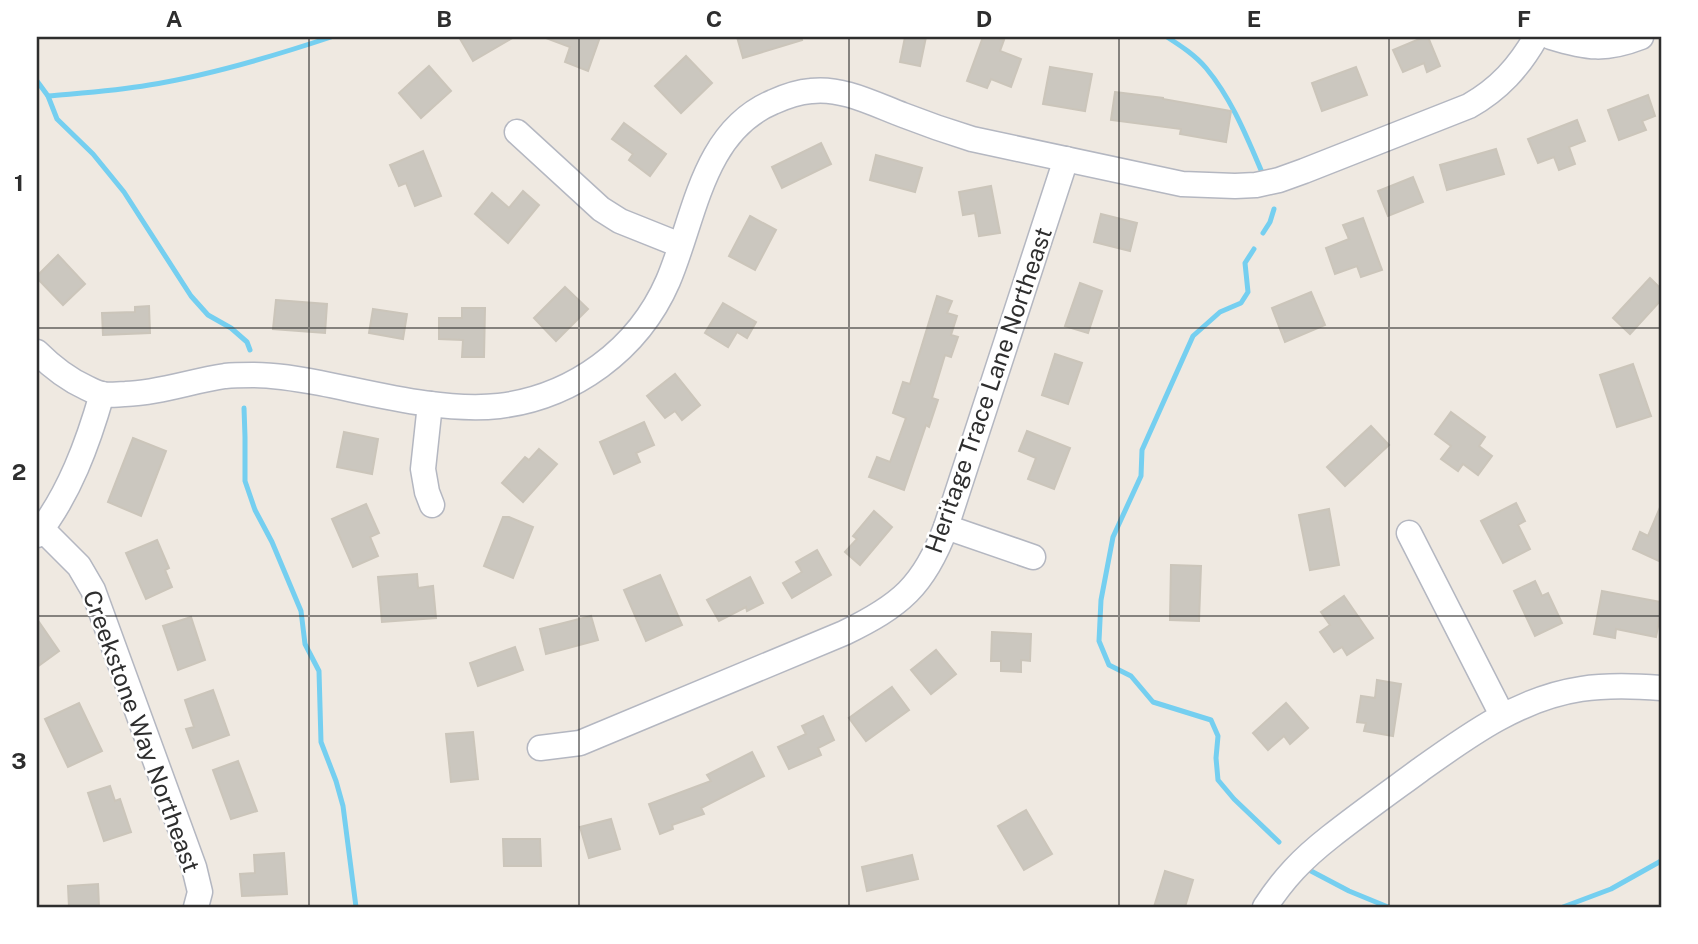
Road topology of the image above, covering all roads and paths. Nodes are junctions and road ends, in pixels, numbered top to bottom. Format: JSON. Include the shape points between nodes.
{"nodes":[{"id":1,"x":1536,"y":37,"type":"edge"},
{"id":2,"x":1551,"y":37,"type":"edge"},
{"id":3,"x":1641,"y":37,"type":"edge"},
{"id":4,"x":517,"y":132,"type":"dead end"},
{"id":5,"x":1066,"y":159,"type":"junction"},
{"id":6,"x":680,"y":245,"type":"junction"},
{"id":7,"x":37,"y":352,"type":"edge"},
{"id":8,"x":103,"y":394,"type":"junction"},
{"id":9,"x":430,"y":404,"type":"junction"},
{"id":10,"x":432,"y":505,"type":"dead end"},
{"id":11,"x":946,"y":527,"type":"junction"},
{"id":12,"x":39,"y":532,"type":"edge"},
{"id":13,"x":1409,"y":533,"type":"dead end"},
{"id":14,"x":1033,"y":557,"type":"dead end"},
{"id":15,"x":1661,"y":688,"type":"edge"},
{"id":16,"x":1502,"y":715,"type":"junction"},
{"id":17,"x":540,"y":748,"type":"dead end"},
{"id":18,"x":195,"y":907,"type":"edge"},
{"id":19,"x":1265,"y":907,"type":"edge"}],
"edges":[{"from":1,"to":5,"type":"street","via":[[1507,78],[1469,106],[1279,180],[1235,186],[1182,184]]},
{"from":2,"to":3,"type":"street","via":[[1606,47]]},
{"from":4,"to":6,"type":"street","via":[[601,209]]},
{"from":5,"to":6,"type":"street","via":[[953,134],[851,96],[812,90],[762,107],[728,135],[708,170]]},
{"from":5,"to":11,"type":"street","name":"Heritage Trace Lane Northeast"},
{"from":6,"to":9,"type":"street","via":[[667,282],[635,334],[588,375],[521,402],[473,407]]},
{"from":7,"to":8,"type":"street","via":[[71,381]]},
{"from":8,"to":9,"type":"street","via":[[147,393],[227,376],[262,375]]},
{"from":8,"to":12,"type":"street","via":[[74,472]]},
{"from":9,"to":10,"type":"street","via":[[423,469]]},
{"from":11,"to":14,"type":"street"},
{"from":11,"to":17,"type":"street","name":"Heritage Trace Lane Northeast","via":[[922,576],[871,620],[580,743]]},
{"from":12,"to":18,"type":"street","name":"Creekstone Way Northeast","via":[[79,566],[93,590],[194,867],[200,892]]},
{"from":13,"to":16,"type":"street"},
{"from":15,"to":16,"type":"street","via":[[1580,689]]},
{"from":16,"to":19,"type":"street","via":[[1310,853],[1286,876]]}]}
